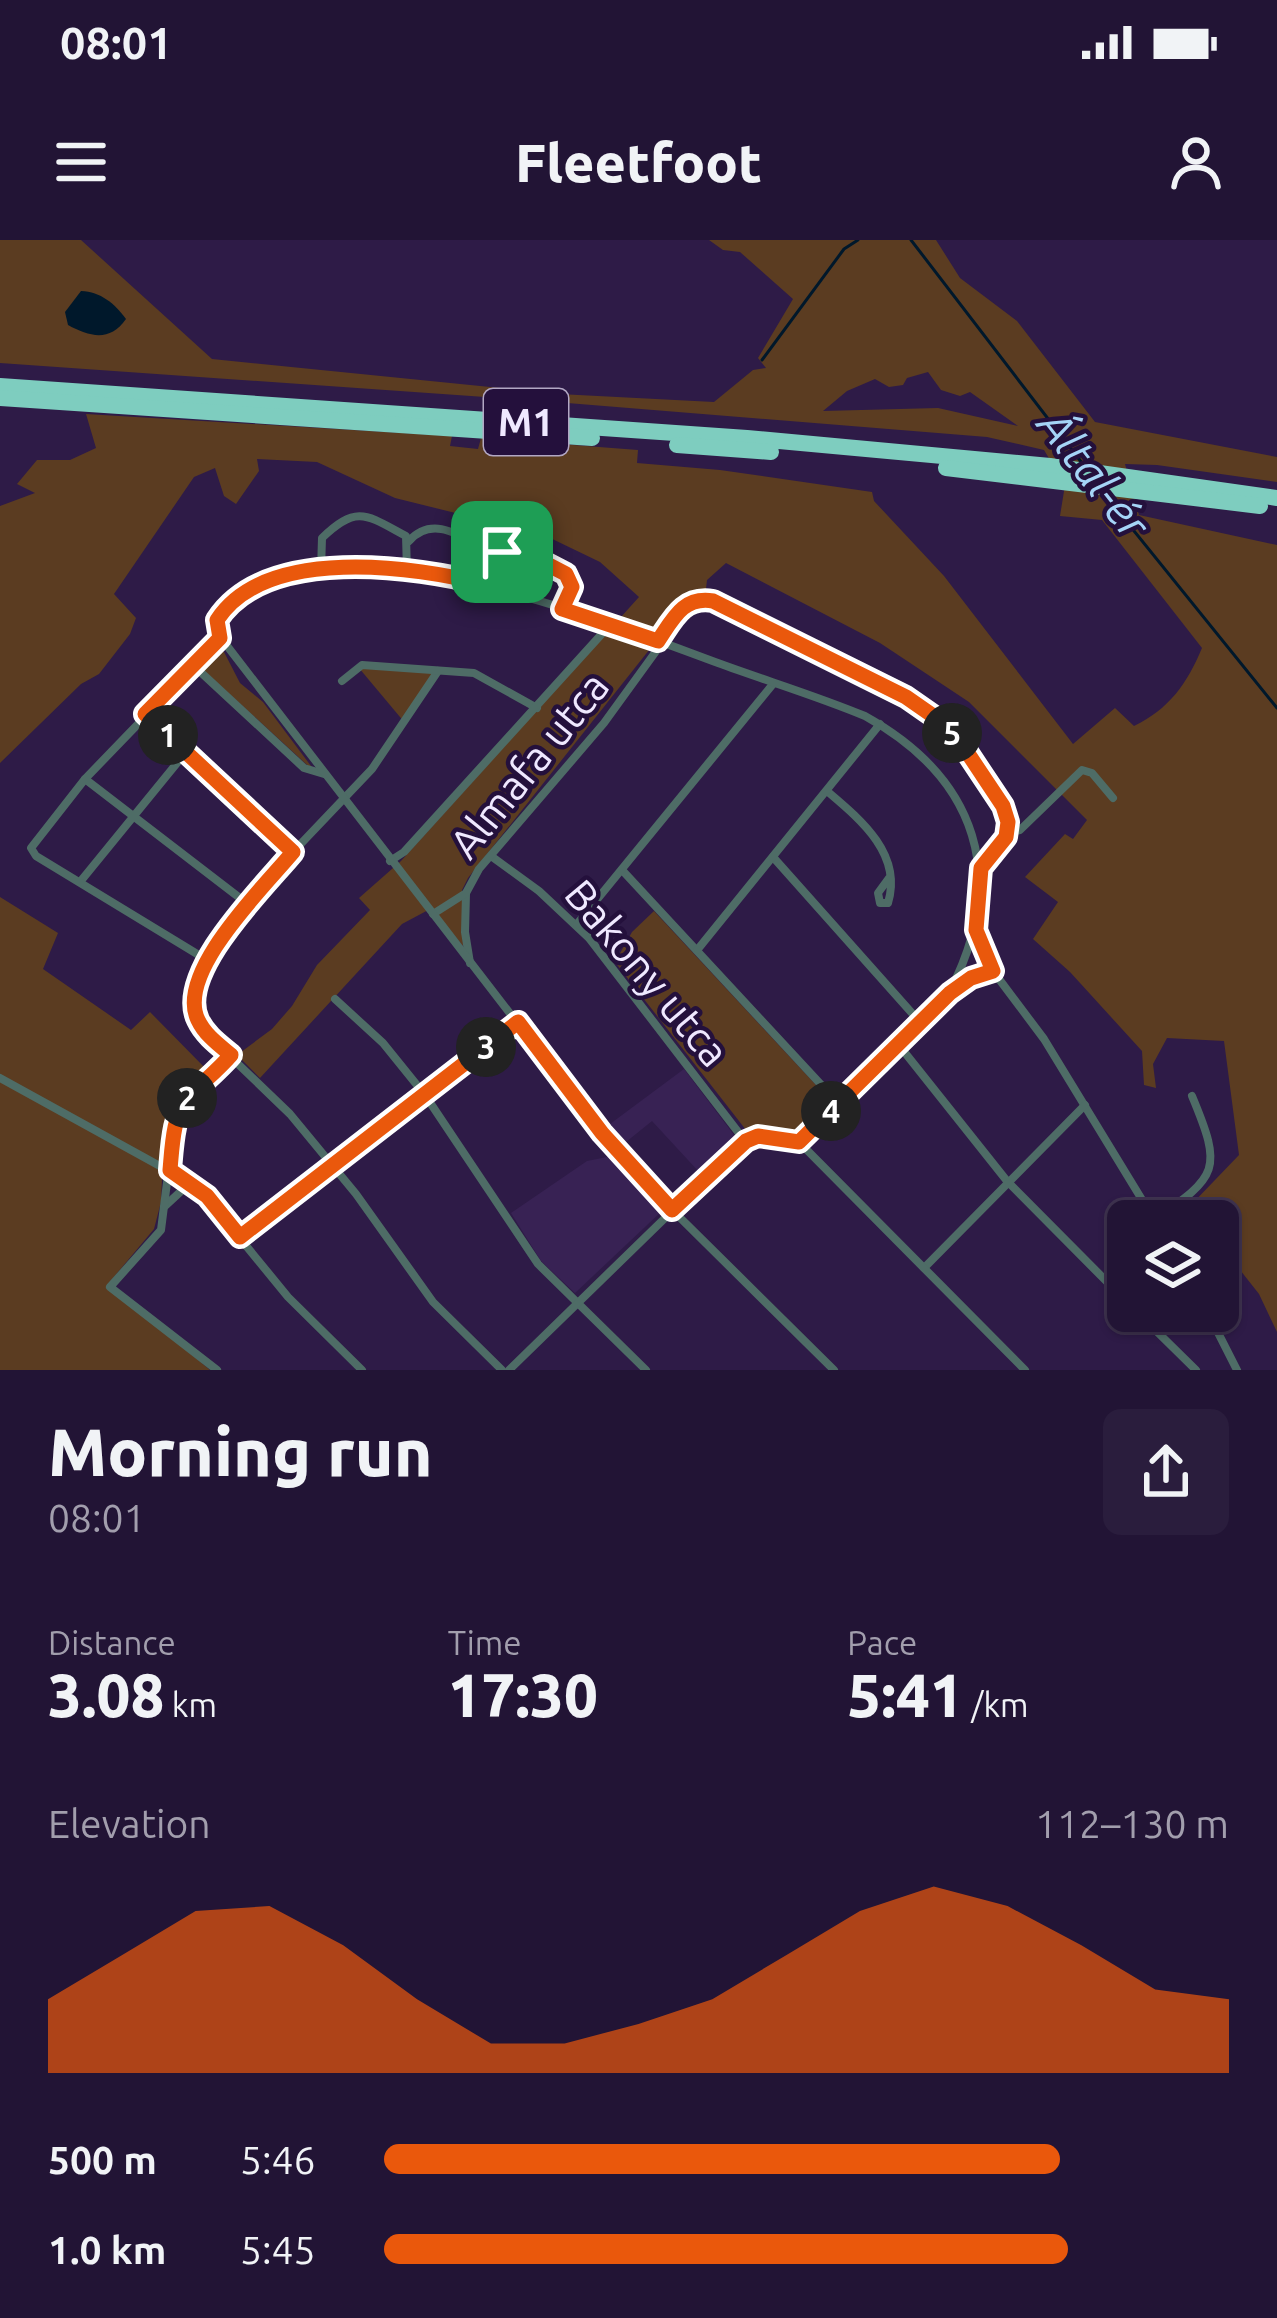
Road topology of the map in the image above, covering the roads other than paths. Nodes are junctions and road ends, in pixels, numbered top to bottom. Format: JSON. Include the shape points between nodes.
{"nodes":[{"id":1,"x":0,"y":386,"type":"edge"},
{"id":2,"x":0,"y":398,"type":"edge"},
{"id":3,"x":1050,"y":472,"type":"junction"},
{"id":4,"x":1146,"y":485,"type":"junction"},
{"id":5,"x":1277,"y":498,"type":"edge"},
{"id":6,"x":1277,"y":509,"type":"edge"},
{"id":7,"x":409,"y":541,"type":"junction"},
{"id":8,"x":495,"y":557,"type":"junction"},
{"id":9,"x":321,"y":570,"type":"junction"},
{"id":10,"x":406,"y":572,"type":"junction"},
{"id":11,"x":488,"y":585,"type":"junction"},
{"id":12,"x":562,"y":609,"type":"junction"},
{"id":13,"x":609,"y":626,"type":"junction"},
{"id":14,"x":219,"y":634,"type":"junction"},
{"id":15,"x":660,"y":642,"type":"junction"},
{"id":16,"x":194,"y":666,"type":"junction"},
{"id":17,"x":438,"y":671,"type":"junction"},
{"id":18,"x":342,"y":681,"type":"dead end"},
{"id":19,"x":773,"y":684,"type":"junction"},
{"id":20,"x":537,"y":708,"type":"junction"},
{"id":21,"x":145,"y":714,"type":"junction"},
{"id":22,"x":880,"y":724,"type":"junction"},
{"id":23,"x":186,"y":752,"type":"junction"},
{"id":24,"x":324,"y":774,"type":"junction"},
{"id":25,"x":85,"y":779,"type":"junction"},
{"id":26,"x":827,"y":791,"type":"junction"},
{"id":27,"x":1113,"y":798,"type":"dead end"},
{"id":28,"x":344,"y":799,"type":"junction"},
{"id":29,"x":132,"y":815,"type":"junction"},
{"id":30,"x":1007,"y":833,"type":"junction"},
{"id":31,"x":293,"y":852,"type":"junction"},
{"id":32,"x":491,"y":856,"type":"junction"},
{"id":33,"x":773,"y":857,"type":"junction"},
{"id":34,"x":390,"y":861,"type":"junction"},
{"id":35,"x":981,"y":868,"type":"junction"},
{"id":36,"x":622,"y":870,"type":"junction"},
{"id":37,"x":890,"y":878,"type":"dead end"},
{"id":38,"x":80,"y":882,"type":"junction"},
{"id":39,"x":466,"y":893,"type":"junction"},
{"id":40,"x":249,"y":905,"type":"junction"},
{"id":41,"x":433,"y":914,"type":"junction"},
{"id":42,"x":578,"y":924,"type":"junction"},
{"id":43,"x":976,"y":930,"type":"junction"},
{"id":44,"x":698,"y":949,"type":"junction"},
{"id":45,"x":207,"y":960,"type":"junction"},
{"id":46,"x":471,"y":966,"type":"junction"},
{"id":47,"x":993,"y":971,"type":"junction"},
{"id":48,"x":950,"y":993,"type":"junction"},
{"id":49,"x":335,"y":999,"type":"dead end"},
{"id":50,"x":919,"y":1021,"type":"junction"},
{"id":51,"x":518,"y":1022,"type":"junction"},
{"id":52,"x":898,"y":1044,"type":"junction"},
{"id":53,"x":231,"y":1055,"type":"junction"},
{"id":54,"x":0,"y":1078,"type":"edge"},
{"id":55,"x":425,"y":1095,"type":"junction"},
{"id":56,"x":1192,"y":1096,"type":"dead end"},
{"id":57,"x":839,"y":1104,"type":"junction"},
{"id":58,"x":1085,"y":1105,"type":"junction"},
{"id":59,"x":746,"y":1141,"type":"junction"},
{"id":60,"x":799,"y":1142,"type":"junction"},
{"id":61,"x":334,"y":1166,"type":"junction"},
{"id":62,"x":170,"y":1170,"type":"junction"},
{"id":63,"x":1007,"y":1181,"type":"junction"},
{"id":64,"x":190,"y":1182,"type":"junction"},
{"id":65,"x":1142,"y":1200,"type":"edge"},
{"id":66,"x":1185,"y":1200,"type":"edge"},
{"id":67,"x":164,"y":1207,"type":"junction"},
{"id":68,"x":672,"y":1210,"type":"junction"},
{"id":69,"x":240,"y":1237,"type":"junction"},
{"id":70,"x":924,"y":1268,"type":"junction"},
{"id":71,"x":1107,"y":1282,"type":"edge"},
{"id":72,"x":578,"y":1303,"type":"junction"},
{"id":73,"x":1157,"y":1332,"type":"edge"},
{"id":74,"x":1218,"y":1332,"type":"edge"},
{"id":75,"x":217,"y":1370,"type":"edge"},
{"id":76,"x":362,"y":1370,"type":"edge"},
{"id":77,"x":505,"y":1370,"type":"edge"},
{"id":78,"x":646,"y":1370,"type":"edge"},
{"id":79,"x":834,"y":1370,"type":"edge"},
{"id":80,"x":1024,"y":1370,"type":"edge"},
{"id":81,"x":1196,"y":1370,"type":"edge"},
{"id":82,"x":1237,"y":1370,"type":"edge"}],
"edges":[{"from":1,"to":3,"type":"highway","number":"M1","via":[[747,438]]},
{"from":2,"to":3,"type":"highway","number":"M1"},
{"from":3,"to":4,"type":"highway","number":"M1"},
{"from":4,"to":5,"type":"highway","number":"M1"},
{"from":4,"to":6,"type":"highway","number":"M1"},
{"from":7,"to":8,"type":"street","via":[[437,526]]},
{"from":7,"to":9,"type":"street","via":[[361,514],[348,516],[322,538]]},
{"from":7,"to":10,"type":"street"},
{"from":8,"to":11,"type":"street"},
{"from":8,"to":12,"type":"street","via":[[518,549],[566,574],[572,587]]},
{"from":9,"to":10,"type":"street"},
{"from":9,"to":14,"type":"street","via":[[256,584],[221,614]]},
{"from":10,"to":11,"type":"street"},
{"from":11,"to":12,"type":"street"},
{"from":12,"to":13,"type":"street"},
{"from":13,"to":15,"type":"street"},
{"from":13,"to":20,"type":"street"},
{"from":14,"to":16,"type":"street"},
{"from":14,"to":24,"type":"street"},
{"from":15,"to":19,"type":"street"},
{"from":15,"to":30,"type":"street","name":"Almafa utca","via":[[684,605],[713,601],[906,697],[967,752],[1003,806]]},
{"from":15,"to":32,"type":"street","name":"Almafa utca","via":[[604,723]]},
{"from":16,"to":21,"type":"street"},
{"from":16,"to":24,"type":"street","via":[[304,768]]},
{"from":17,"to":18,"type":"street","via":[[362,665]]},
{"from":17,"to":20,"type":"street","via":[[474,673]]},
{"from":17,"to":28,"type":"street"},
{"from":19,"to":22,"type":"street"},
{"from":19,"to":36,"type":"street"},
{"from":20,"to":34,"type":"street"},
{"from":21,"to":23,"type":"street"},
{"from":21,"to":25,"type":"street"},
{"from":22,"to":26,"type":"street"},
{"from":22,"to":35,"type":"street","via":[[953,792]]},
{"from":23,"to":29,"type":"street"},
{"from":23,"to":31,"type":"street"},
{"from":24,"to":28,"type":"street"},
{"from":25,"to":29,"type":"street"},
{"from":25,"to":38,"type":"street","via":[[31,848]]},
{"from":26,"to":33,"type":"street"},
{"from":26,"to":37,"type":"street","via":[[872,832]]},
{"from":27,"to":30,"type":"street","via":[[1082,770]]},
{"from":28,"to":31,"type":"street"},
{"from":28,"to":34,"type":"street"},
{"from":29,"to":38,"type":"street"},
{"from":29,"to":40,"type":"street"},
{"from":30,"to":35,"type":"street"},
{"from":31,"to":40,"type":"street"},
{"from":32,"to":39,"type":"street","name":"Almafa utca"},
{"from":32,"to":42,"type":"street","name":"Bakony utca"},
{"from":33,"to":44,"type":"street"},
{"from":33,"to":50,"type":"street"},
{"from":34,"to":41,"type":"street"},
{"from":35,"to":43,"type":"street"},
{"from":36,"to":42,"type":"street"},
{"from":36,"to":44,"type":"street"},
{"from":38,"to":45,"type":"street"},
{"from":39,"to":41,"type":"street","name":"Almafa utca"},
{"from":39,"to":46,"type":"street"},
{"from":40,"to":45,"type":"street"},
{"from":41,"to":46,"type":"street"},
{"from":42,"to":59,"type":"street","name":"Bakony utca"},
{"from":43,"to":47,"type":"street"},
{"from":43,"to":48,"type":"street"},
{"from":44,"to":57,"type":"street"},
{"from":45,"to":53,"type":"street","via":[[195,989],[197,1019]]},
{"from":46,"to":51,"type":"street"},
{"from":47,"to":48,"type":"street"},
{"from":47,"to":58,"type":"street"},
{"from":48,"to":50,"type":"street"},
{"from":49,"to":55,"type":"street"},
{"from":50,"to":52,"type":"street"},
{"from":51,"to":55,"type":"street"},
{"from":51,"to":68,"type":"street"},
{"from":52,"to":57,"type":"street"},
{"from":52,"to":63,"type":"street"},
{"from":53,"to":61,"type":"street"},
{"from":53,"to":62,"type":"street","via":[[186,1098]]},
{"from":54,"to":62,"type":"street"},
{"from":55,"to":61,"type":"street"},
{"from":55,"to":72,"type":"street","via":[[538,1264]]},
{"from":56,"to":66,"type":"street","via":[[1210,1143],[1209,1173]]},
{"from":57,"to":60,"type":"street"},
{"from":58,"to":63,"type":"street"},
{"from":58,"to":65,"type":"street"},
{"from":59,"to":60,"type":"street"},
{"from":59,"to":68,"type":"street"},
{"from":60,"to":70,"type":"street"},
{"from":61,"to":69,"type":"street"},
{"from":61,"to":77,"type":"street","via":[[433,1302]]},
{"from":62,"to":64,"type":"street"},
{"from":62,"to":67,"type":"street"},
{"from":63,"to":70,"type":"street"},
{"from":63,"to":71,"type":"street"},
{"from":64,"to":67,"type":"street"},
{"from":64,"to":69,"type":"street"},
{"from":67,"to":75,"type":"street","via":[[161,1229],[110,1287]]},
{"from":68,"to":72,"type":"street"},
{"from":68,"to":79,"type":"street"},
{"from":69,"to":76,"type":"street"},
{"from":70,"to":80,"type":"street"},
{"from":72,"to":77,"type":"street"},
{"from":72,"to":78,"type":"street"},
{"from":73,"to":81,"type":"street"},
{"from":74,"to":82,"type":"street"}]}
